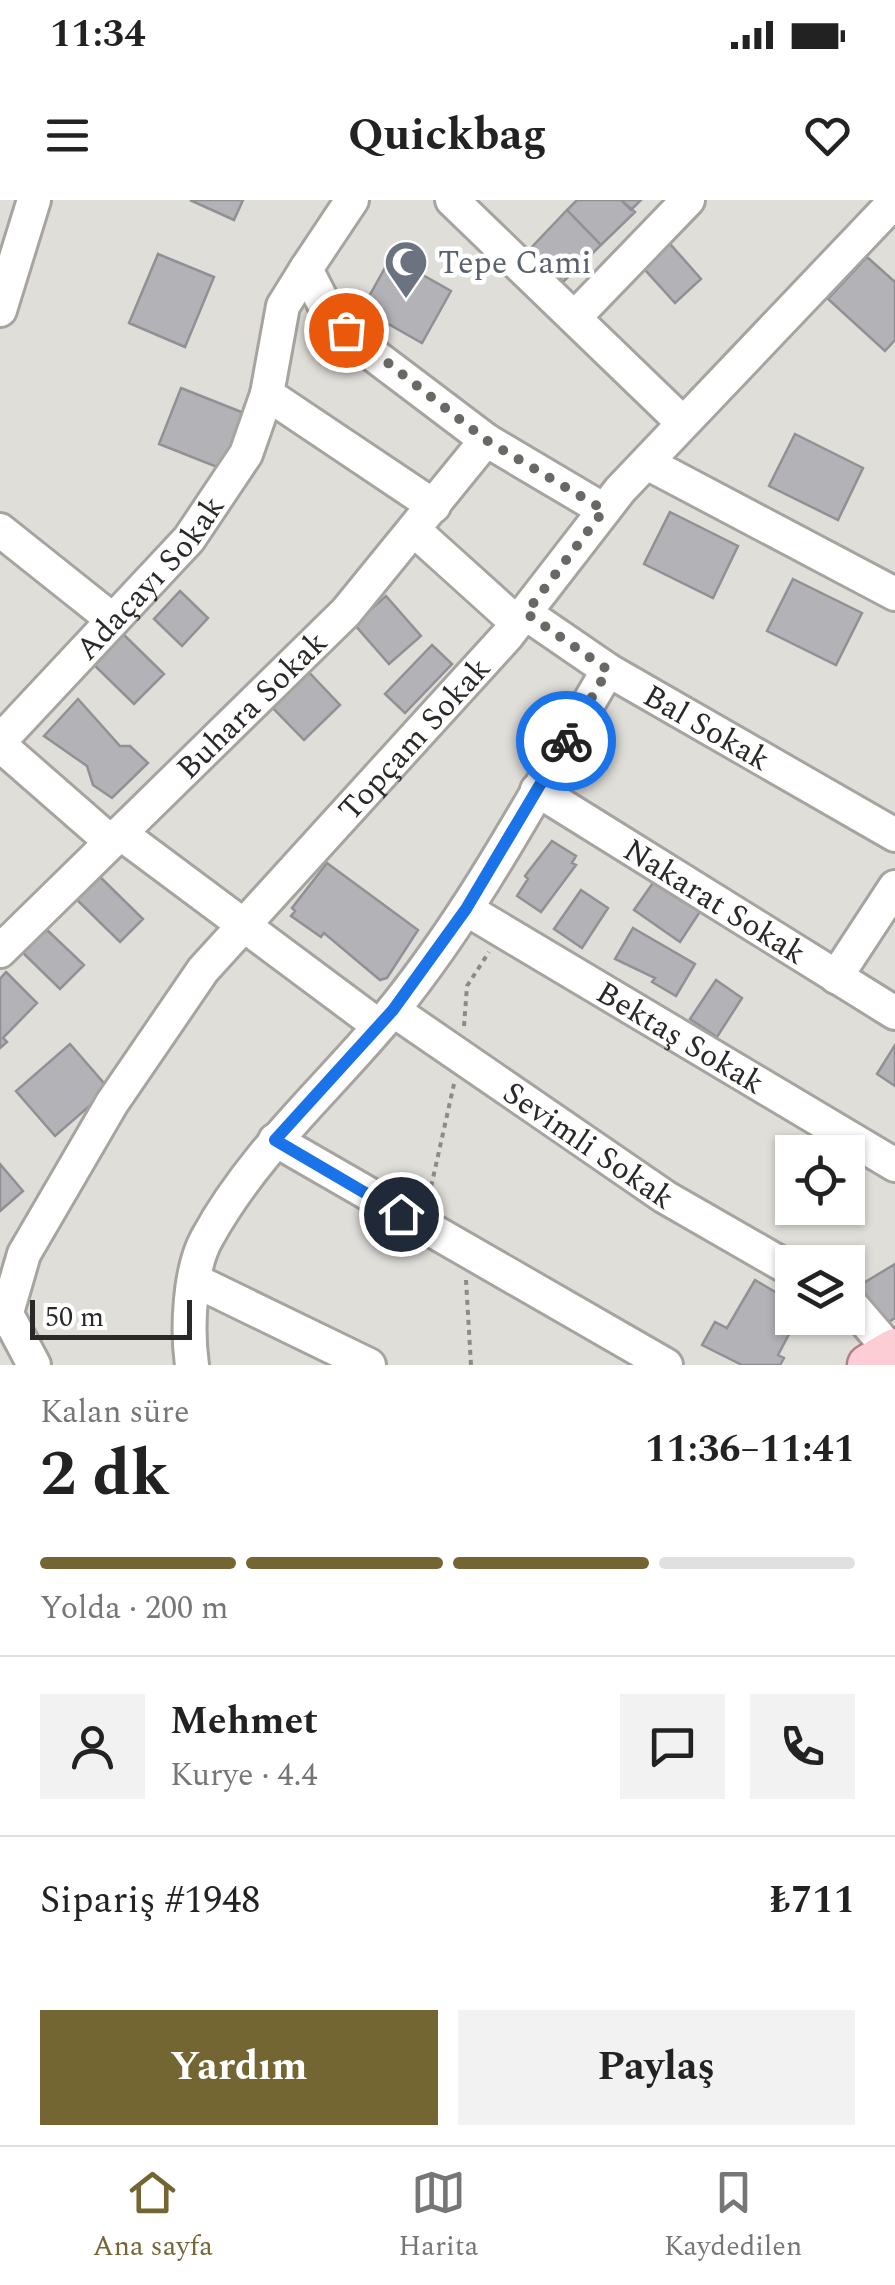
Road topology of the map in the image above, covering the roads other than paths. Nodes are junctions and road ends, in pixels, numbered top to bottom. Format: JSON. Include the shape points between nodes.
{"nodes":[{"id":1,"x":34,"y":200,"type":"edge"},
{"id":2,"x":352,"y":200,"type":"edge"},
{"id":3,"x":688,"y":200,"type":"edge"},
{"id":4,"x":895,"y":201,"type":"edge"},
{"id":5,"x":468,"y":205,"type":"edge"},
{"id":6,"x":306,"y":269,"type":"junction"},
{"id":7,"x":0,"y":310,"type":"edge"},
{"id":8,"x":576,"y":316,"type":"junction"},
{"id":9,"x":267,"y":394,"type":"junction"},
{"id":10,"x":684,"y":423,"type":"junction"},
{"id":11,"x":486,"y":440,"type":"junction"},
{"id":12,"x":647,"y":462,"type":"junction"},
{"id":13,"x":604,"y":510,"type":"junction"},
{"id":14,"x":424,"y":518,"type":"junction"},
{"id":15,"x":0,"y":530,"type":"edge"},
{"id":16,"x":895,"y":594,"type":"edge"},
{"id":17,"x":521,"y":618,"type":"junction"},
{"id":18,"x":113,"y":620,"type":"junction"},
{"id":19,"x":608,"y":670,"type":"junction"},
{"id":20,"x":0,"y":743,"type":"edge"},
{"id":21,"x":537,"y":790,"type":"junction"},
{"id":22,"x":895,"y":835,"type":"edge"},
{"id":23,"x":116,"y":837,"type":"junction"},
{"id":24,"x":895,"y":887,"type":"edge"},
{"id":25,"x":466,"y":909,"type":"junction"},
{"id":26,"x":246,"y":924,"type":"junction"},
{"id":27,"x":0,"y":951,"type":"edge"},
{"id":28,"x":836,"y":977,"type":"junction"},
{"id":29,"x":895,"y":1013,"type":"edge"},
{"id":30,"x":386,"y":1018,"type":"junction"},
{"id":31,"x":275,"y":1140,"type":"junction"},
{"id":32,"x":895,"y":1164,"type":"edge"},
{"id":33,"x":775,"y":1260,"type":"edge"},
{"id":34,"x":196,"y":1281,"type":"junction"},
{"id":35,"x":2,"y":1310,"type":"edge"},
{"id":36,"x":865,"y":1326,"type":"edge"},
{"id":37,"x":885,"y":1355,"type":"edge"},
{"id":38,"x":34,"y":1365,"type":"edge"},
{"id":39,"x":192,"y":1365,"type":"edge"},
{"id":40,"x":369,"y":1365,"type":"edge"},
{"id":41,"x":666,"y":1365,"type":"edge"}],
"edges":[{"from":1,"to":7,"type":"street"},
{"from":2,"to":6,"type":"street","name":"Adaçayı Sokak"},
{"from":3,"to":8,"type":"street"},
{"from":4,"to":10,"type":"street","name":"Topçam Sokak"},
{"from":5,"to":8,"type":"street"},
{"from":6,"to":9,"type":"street","name":"Adaçayı Sokak","via":[[284,306]]},
{"from":6,"to":11,"type":"street","via":[[328,312],[362,347]]},
{"from":8,"to":10,"type":"street"},
{"from":9,"to":14,"type":"street","name":"Bal Sokak"},
{"from":9,"to":18,"type":"street","name":"Adaçayı Sokak","via":[[246,454],[189,539]]},
{"from":10,"to":12,"type":"street","name":"Topçam Sokak"},
{"from":11,"to":13,"type":"street"},
{"from":11,"to":14,"type":"street","name":"Buhara Sokak"},
{"from":12,"to":13,"type":"street","name":"Topçam Sokak"},
{"from":12,"to":16,"type":"street"},
{"from":13,"to":17,"type":"street","name":"Topçam Sokak"},
{"from":14,"to":17,"type":"street","name":"Bal Sokak"},
{"from":14,"to":23,"type":"street","name":"Buhara Sokak","via":[[299,661]]},
{"from":15,"to":18,"type":"street"},
{"from":17,"to":19,"type":"street","name":"Bal Sokak"},
{"from":17,"to":26,"type":"street","name":"Topçam Sokak"},
{"from":18,"to":20,"type":"street","name":"Adaçayı Sokak"},
{"from":19,"to":21,"type":"street"},
{"from":19,"to":22,"type":"street","name":"Bal Sokak"},
{"from":20,"to":23,"type":"street","name":"Sevimli Sokak"},
{"from":21,"to":25,"type":"street"},
{"from":21,"to":28,"type":"street","name":"Nakarat Sokak"},
{"from":23,"to":26,"type":"street","name":"Sevimli Sokak"},
{"from":23,"to":27,"type":"street","name":"Buhara Sokak"},
{"from":24,"to":28,"type":"street"},
{"from":25,"to":30,"type":"street"},
{"from":25,"to":32,"type":"street","name":"Bektaş Sokak"},
{"from":26,"to":30,"type":"street","name":"Sevimli Sokak"},
{"from":26,"to":35,"type":"street","name":"Topçam Sokak","via":[[203,970],[112,1103],[24,1254]]},
{"from":28,"to":29,"type":"street","name":"Nakarat Sokak"},
{"from":30,"to":31,"type":"street"},
{"from":30,"to":33,"type":"street","name":"Sevimli Sokak"},
{"from":31,"to":34,"type":"street","via":[[205,1241]]},
{"from":31,"to":41,"type":"street"},
{"from":34,"to":39,"type":"street"},
{"from":34,"to":40,"type":"street"},
{"from":35,"to":38,"type":"street"},
{"from":36,"to":37,"type":"street"}]}
